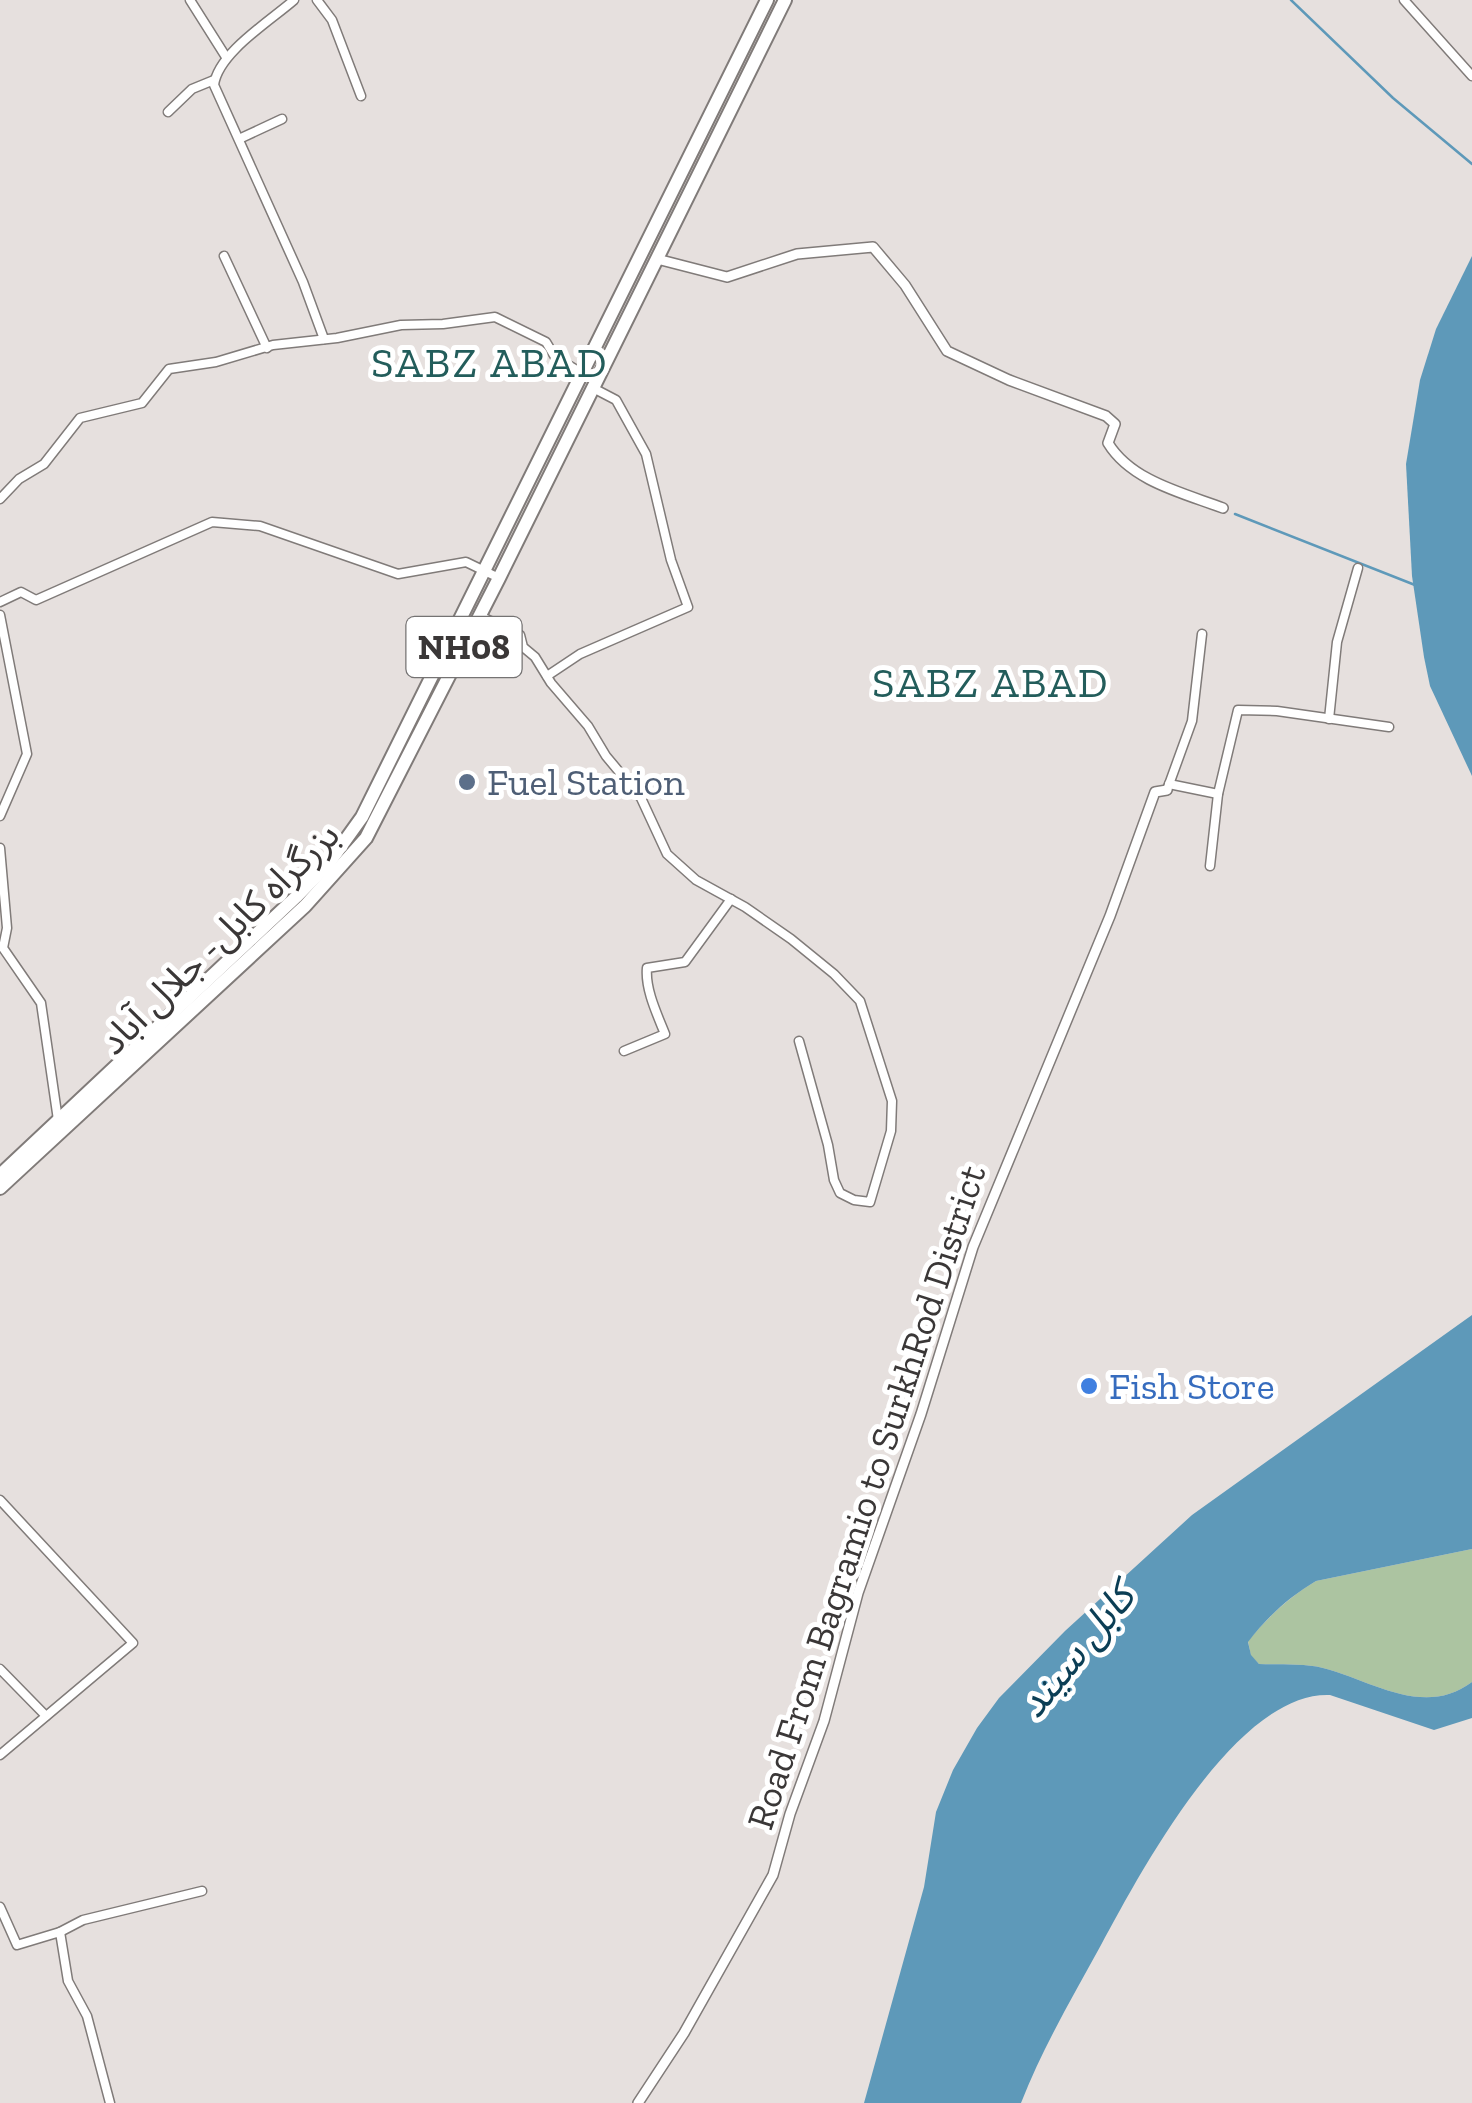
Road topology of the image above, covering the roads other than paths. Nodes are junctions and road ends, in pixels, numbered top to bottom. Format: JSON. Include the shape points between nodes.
{"nodes":[{"id":1,"x":190,"y":0,"type":"edge"},
{"id":2,"x":294,"y":0,"type":"edge"},
{"id":3,"x":317,"y":0,"type":"edge"},
{"id":4,"x":767,"y":0,"type":"edge"},
{"id":5,"x":784,"y":0,"type":"edge"},
{"id":6,"x":1404,"y":0,"type":"edge"},
{"id":7,"x":226,"y":57,"type":"junction"},
{"id":8,"x":1472,"y":76,"type":"edge"},
{"id":9,"x":214,"y":80,"type":"junction"},
{"id":10,"x":360,"y":96,"type":"dead end"},
{"id":11,"x":168,"y":112,"type":"dead end"},
{"id":12,"x":282,"y":119,"type":"dead end"},
{"id":13,"x":239,"y":138,"type":"junction"},
{"id":14,"x":224,"y":256,"type":"dead end"},
{"id":15,"x":656,"y":259,"type":"junction"},
{"id":16,"x":324,"y":339,"type":"junction"},
{"id":17,"x":267,"y":348,"type":"junction"},
{"id":18,"x":583,"y":374,"type":"junction"},
{"id":19,"x":593,"y":388,"type":"junction"},
{"id":20,"x":0,"y":499,"type":"edge"},
{"id":21,"x":1223,"y":508,"type":"dead end"},
{"id":22,"x":1358,"y":568,"type":"dead end"},
{"id":23,"x":492,"y":574,"type":"junction"},
{"id":24,"x":0,"y":602,"type":"edge"},
{"id":25,"x":0,"y":615,"type":"edge"},
{"id":26,"x":480,"y":616,"type":"junction"},
{"id":27,"x":1202,"y":634,"type":"dead end"},
{"id":28,"x":3,"y":652,"type":"edge"},
{"id":29,"x":546,"y":676,"type":"junction"},
{"id":30,"x":1329,"y":719,"type":"junction"},
{"id":31,"x":1389,"y":727,"type":"dead end"},
{"id":32,"x":1168,"y":787,"type":"junction"},
{"id":33,"x":1218,"y":794,"type":"junction"},
{"id":34,"x":0,"y":816,"type":"edge"},
{"id":35,"x":0,"y":848,"type":"edge"},
{"id":36,"x":1210,"y":866,"type":"dead end"},
{"id":37,"x":731,"y":899,"type":"junction"},
{"id":38,"x":799,"y":1042,"type":"dead end"},
{"id":39,"x":624,"y":1051,"type":"dead end"},
{"id":40,"x":58,"y":1120,"type":"junction"},
{"id":41,"x":0,"y":1175,"type":"edge"},
{"id":42,"x":0,"y":1188,"type":"edge"},
{"id":43,"x":0,"y":1500,"type":"edge"},
{"id":44,"x":0,"y":1669,"type":"edge"},
{"id":45,"x":46,"y":1716,"type":"junction"},
{"id":46,"x":0,"y":1755,"type":"edge"},
{"id":47,"x":202,"y":1891,"type":"dead end"},
{"id":48,"x":0,"y":1906,"type":"edge"},
{"id":49,"x":60,"y":1932,"type":"junction"},
{"id":50,"x":110,"y":2103,"type":"edge"},
{"id":51,"x":638,"y":2103,"type":"edge"}],
"edges":[{"from":1,"to":7,"type":"street"},
{"from":2,"to":7,"type":"street"},
{"from":3,"to":10,"type":"street","via":[[332,20]]},
{"from":4,"to":18,"type":"highway","name":"بزرگراه کابل- جلال آباد","number":"NH08"},
{"from":5,"to":15,"type":"highway","name":"بزرگراه کابل- جلال آباد","number":"NH08"},
{"from":6,"to":8,"type":"street"},
{"from":7,"to":9,"type":"street"},
{"from":9,"to":11,"type":"street","via":[[192,89]]},
{"from":9,"to":13,"type":"street"},
{"from":12,"to":13,"type":"street"},
{"from":13,"to":16,"type":"street"},
{"from":14,"to":17,"type":"street"},
{"from":15,"to":19,"type":"highway","name":"بزرگراه کابل- جلال آباد","number":"NH08"},
{"from":15,"to":21,"type":"street","via":[[727,277],[797,254],[873,247],[948,352],[1106,416],[1115,424],[1108,443],[1118,460]]},
{"from":16,"to":17,"type":"street"},
{"from":16,"to":18,"type":"street","via":[[494,317],[546,342],[555,357]]},
{"from":17,"to":20,"type":"street","via":[[169,369],[142,403],[80,418],[44,464],[18,478]]},
{"from":18,"to":23,"type":"highway","name":"بزرگراه کابل- جلال آباد","number":"NH08"},
{"from":19,"to":23,"type":"highway","name":"بزرگراه کابل- جلال آباد","number":"NH08"},
{"from":19,"to":29,"type":"street","via":[[616,400],[646,454],[688,607]]},
{"from":22,"to":30,"type":"street","via":[[1337,642]]},
{"from":23,"to":24,"type":"street","via":[[466,562],[398,574],[260,526],[212,522],[36,600],[21,592]]},
{"from":23,"to":26,"type":"highway","name":"بزرگراه کابل- جلال آباد","number":"NH08"},
{"from":23,"to":40,"type":"highway","name":"بزرگراه کابل- جلال آباد","number":"NH08","via":[[362,817],[329,863]]},
{"from":25,"to":28,"type":"street"},
{"from":26,"to":29,"type":"street","via":[[520,635]]},
{"from":26,"to":42,"type":"highway","name":"بزرگراه کابل- جلال آباد","number":"NH08","via":[[366,838],[305,906]]},
{"from":27,"to":32,"type":"street","via":[[1192,722]]},
{"from":28,"to":34,"type":"street","via":[[27,754]]},
{"from":29,"to":37,"type":"street","via":[[641,798],[667,854]]},
{"from":30,"to":31,"type":"street"},
{"from":30,"to":33,"type":"street","via":[[1238,710]]},
{"from":32,"to":33,"type":"street"},
{"from":32,"to":51,"type":"street","name":"Road From Bagramio to SurkhRod District","via":[[1155,792],[973,1247],[773,1876]]},
{"from":33,"to":36,"type":"street"},
{"from":35,"to":40,"type":"street","via":[[3,948],[41,1003]]},
{"from":37,"to":38,"type":"street","via":[[791,939],[860,1001],[892,1101],[892,1131],[870,1202],[840,1192],[834,1180]]},
{"from":37,"to":39,"type":"street","via":[[685,962],[647,968],[665,1034]]},
{"from":40,"to":41,"type":"highway","name":"بزرگراه کابل- جلال آباد","number":"NH08"},
{"from":43,"to":45,"type":"street","via":[[133,1643]]},
{"from":44,"to":45,"type":"street"},
{"from":45,"to":46,"type":"street"},
{"from":47,"to":49,"type":"street","via":[[100,1915]]},
{"from":48,"to":49,"type":"street","via":[[18,1944]]},
{"from":49,"to":50,"type":"street","via":[[68,1981],[87,2016]]}]}
